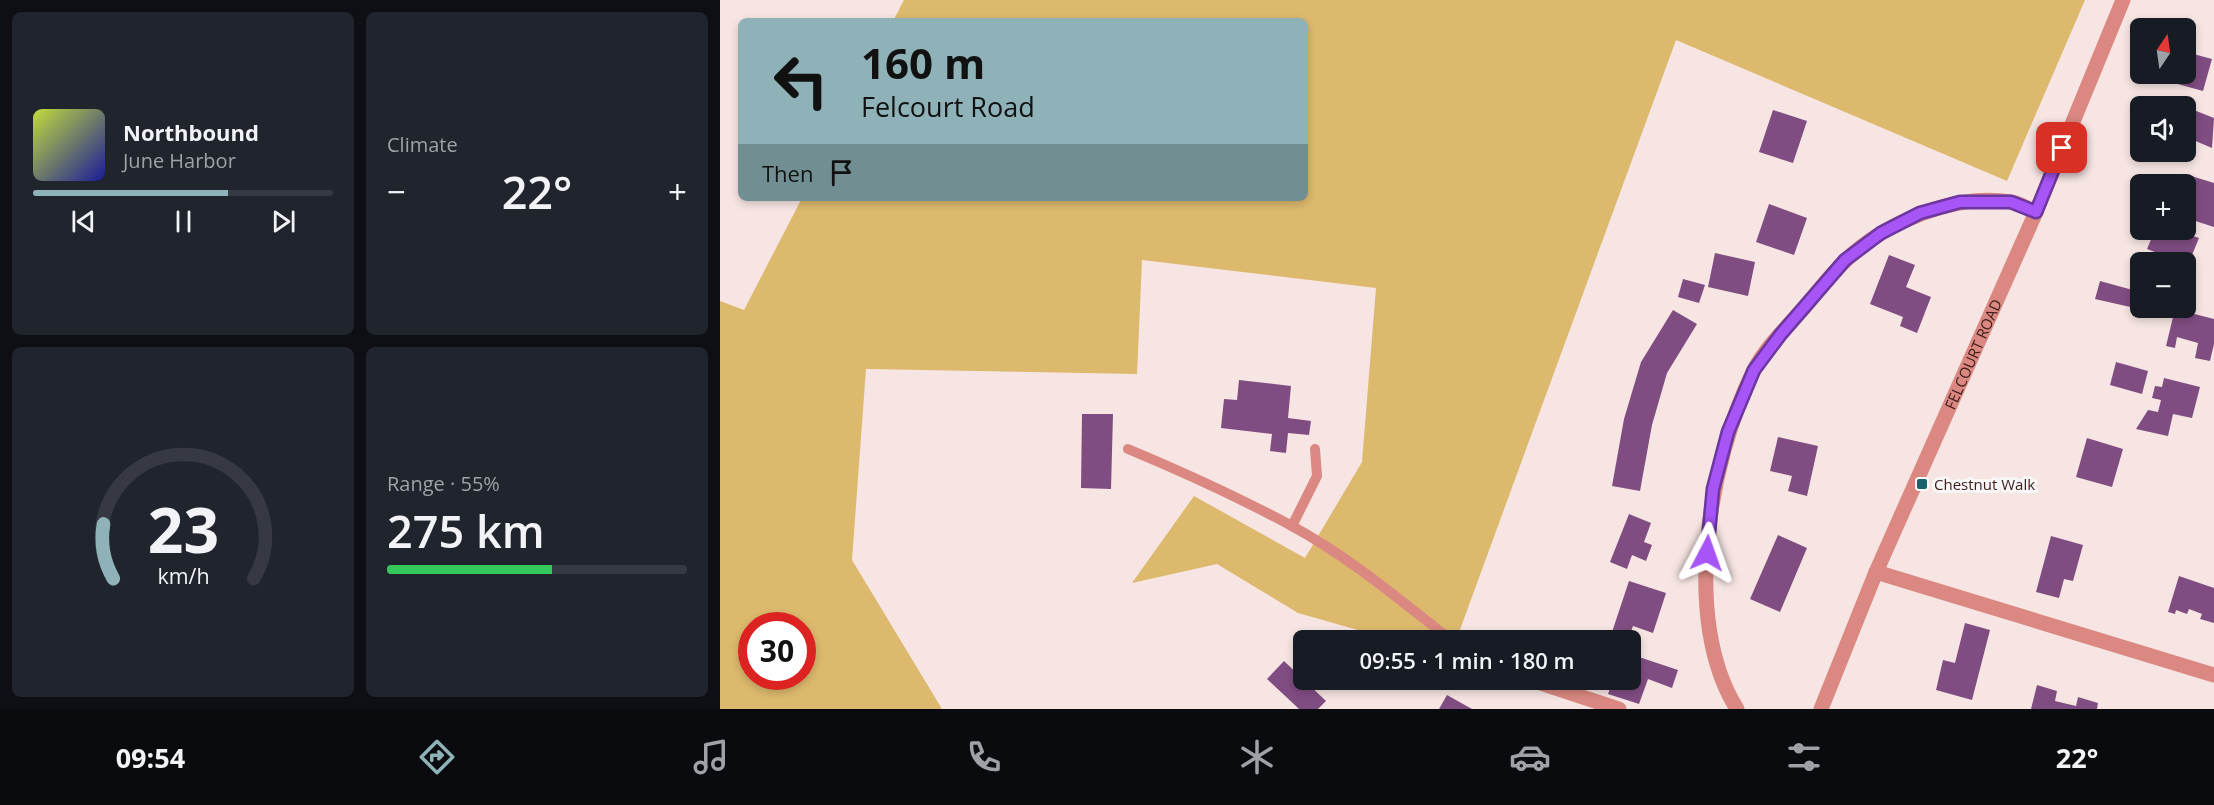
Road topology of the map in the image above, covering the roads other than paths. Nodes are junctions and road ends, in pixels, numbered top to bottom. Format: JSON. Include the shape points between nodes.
{"nodes":[{"id":1,"x":2123,"y":0,"type":"edge"},
{"id":2,"x":2036,"y":212,"type":"junction"},
{"id":3,"x":1128,"y":449,"type":"dead end"},
{"id":4,"x":1315,"y":449,"type":"dead end"},
{"id":5,"x":1292,"y":526,"type":"junction"},
{"id":6,"x":1876,"y":572,"type":"junction"},
{"id":7,"x":1438,"y":630,"type":"edge"},
{"id":8,"x":2214,"y":675,"type":"edge"},
{"id":9,"x":1561,"y":690,"type":"edge"},
{"id":10,"x":1619,"y":709,"type":"edge"},
{"id":11,"x":1737,"y":709,"type":"edge"},
{"id":12,"x":1821,"y":709,"type":"edge"}],
"edges":[{"from":1,"to":2,"type":"street","name":"FELCOURT ROAD"},
{"from":2,"to":6,"type":"street","name":"FELCOURT ROAD"},
{"from":2,"to":11,"type":"street","via":[[2011,202],[1960,202],[1920,213],[1881,233],[1845,260],[1754,370],[1728,432],[1713,489],[1707,553],[1712,644],[1724,688]]},
{"from":3,"to":5,"type":"lane"},
{"from":4,"to":5,"type":"lane","via":[[1317,476]]},
{"from":5,"to":7,"type":"lane","via":[[1378,582]]},
{"from":6,"to":8,"type":"street"},
{"from":6,"to":12,"type":"street","name":"FELCOURT ROAD"},
{"from":9,"to":10,"type":"street"}]}
